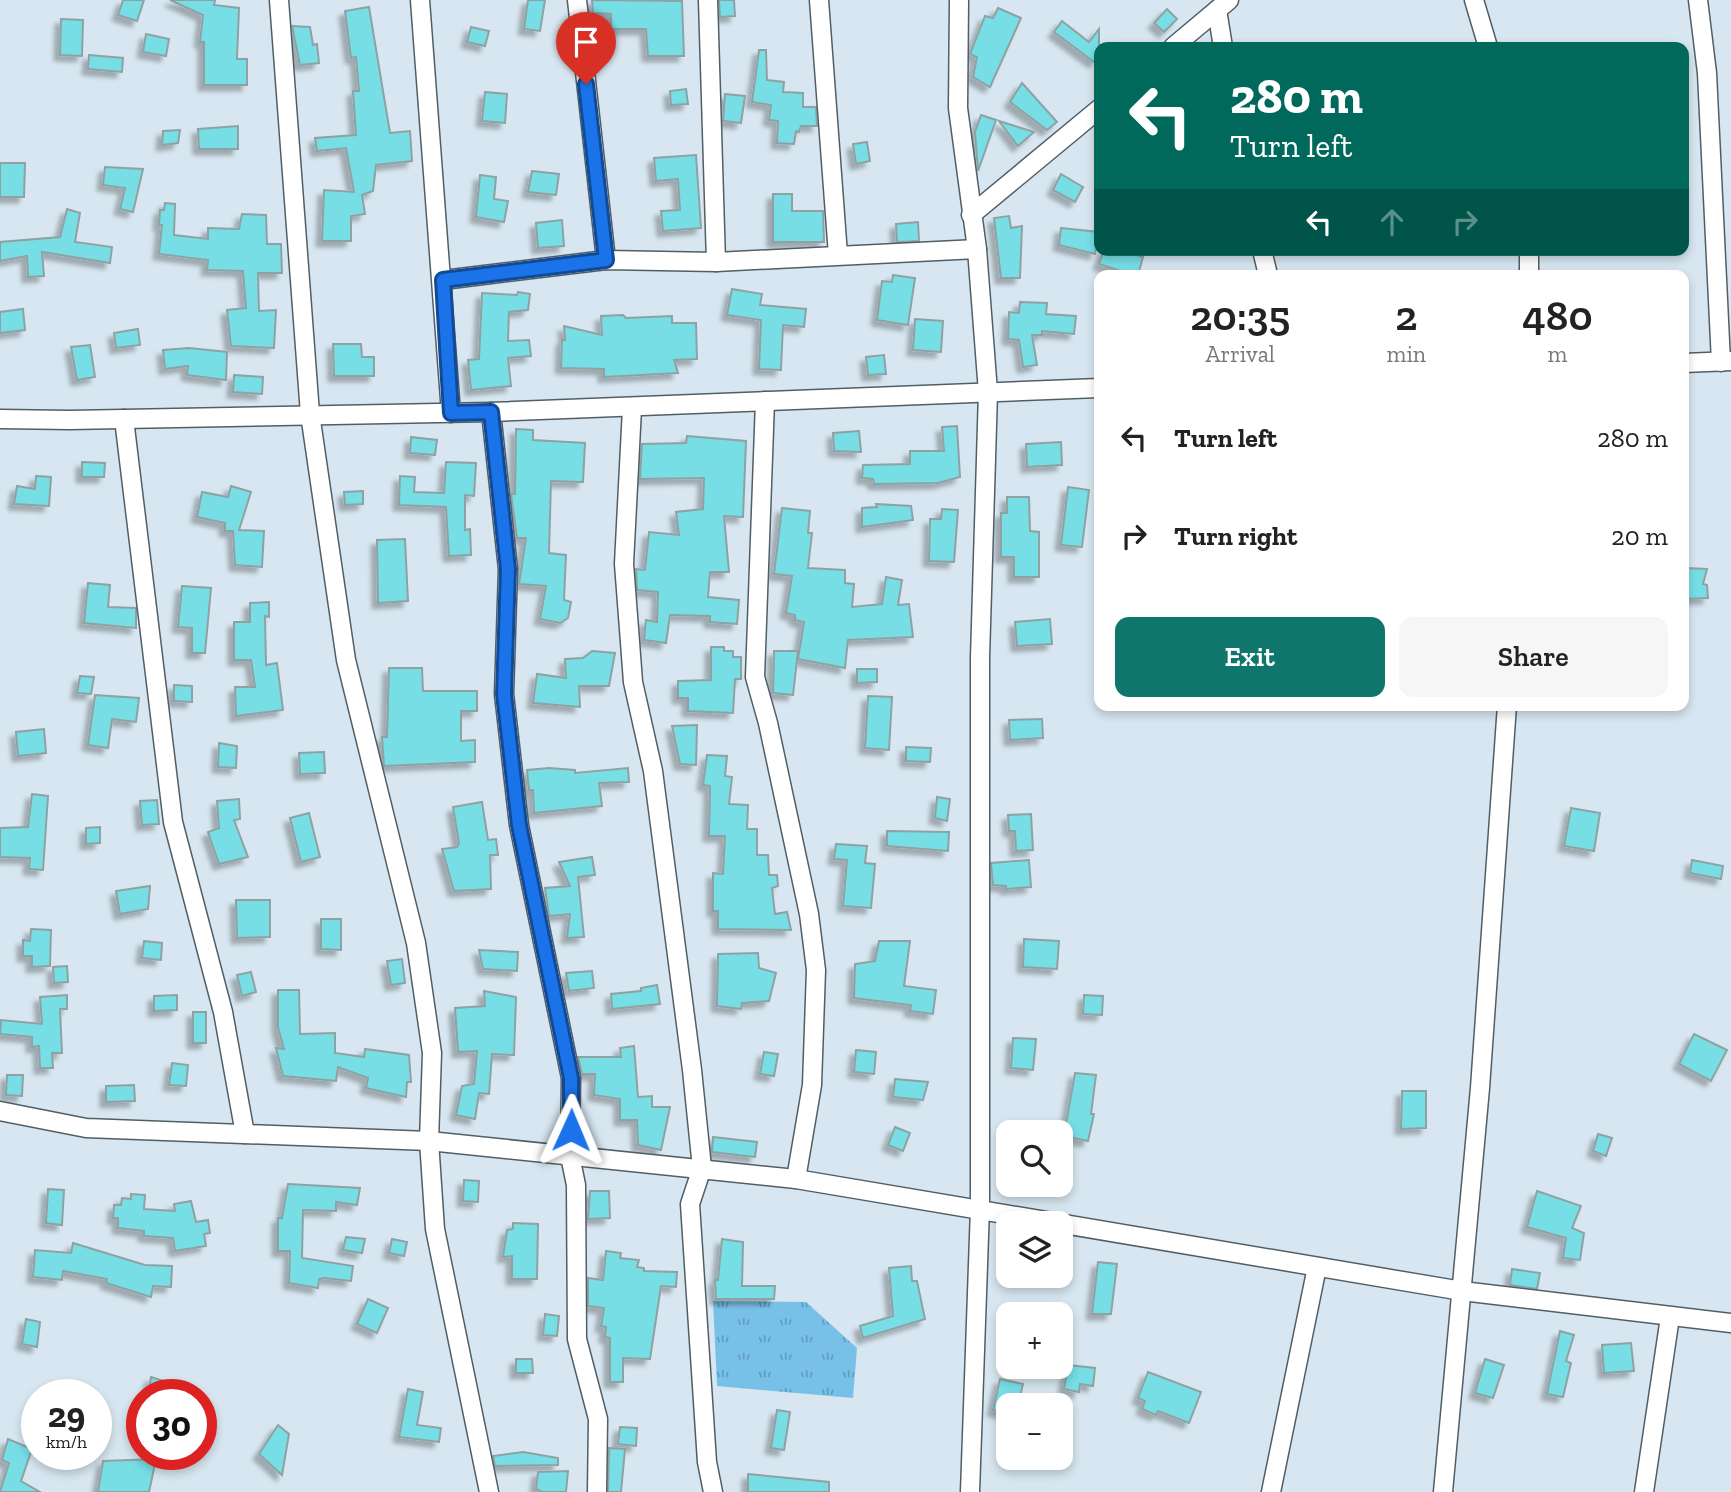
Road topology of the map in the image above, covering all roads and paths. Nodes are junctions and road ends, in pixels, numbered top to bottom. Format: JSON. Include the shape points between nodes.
{"nodes":[{"id":1,"x":279,"y":0,"type":"edge"},
{"id":2,"x":419,"y":0,"type":"edge"},
{"id":3,"x":577,"y":0,"type":"edge"},
{"id":4,"x":708,"y":0,"type":"edge"},
{"id":5,"x":820,"y":0,"type":"edge"},
{"id":6,"x":959,"y":0,"type":"edge"},
{"id":7,"x":1474,"y":0,"type":"edge"},
{"id":8,"x":1699,"y":0,"type":"edge"},
{"id":9,"x":1223,"y":5,"type":"edge"},
{"id":10,"x":1179,"y":42,"type":"edge"},
{"id":11,"x":1223,"y":42,"type":"edge"},
{"id":12,"x":1487,"y":42,"type":"edge"},
{"id":13,"x":1094,"y":113,"type":"edge"},
{"id":14,"x":971,"y":215,"type":"junction"},
{"id":15,"x":977,"y":249,"type":"junction"},
{"id":16,"x":838,"y":255,"type":"junction"},
{"id":17,"x":606,"y":260,"type":"junction"},
{"id":18,"x":716,"y":262,"type":"junction"},
{"id":19,"x":443,"y":280,"type":"junction"},
{"id":20,"x":1726,"y":362,"type":"edge"},
{"id":21,"x":1689,"y":363,"type":"edge"},
{"id":22,"x":1094,"y":388,"type":"edge"},
{"id":23,"x":988,"y":392,"type":"junction"},
{"id":24,"x":765,"y":401,"type":"junction"},
{"id":25,"x":632,"y":408,"type":"junction"},
{"id":26,"x":491,"y":412,"type":"junction"},
{"id":27,"x":451,"y":413,"type":"junction"},
{"id":28,"x":310,"y":414,"type":"junction"},
{"id":29,"x":0,"y":419,"type":"edge"},
{"id":30,"x":124,"y":419,"type":"junction"},
{"id":31,"x":1507,"y":711,"type":"edge"},
{"id":32,"x":0,"y":1111,"type":"edge"},
{"id":33,"x":245,"y":1134,"type":"junction"},
{"id":34,"x":429,"y":1141,"type":"junction"},
{"id":35,"x":570,"y":1156,"type":"junction"},
{"id":36,"x":702,"y":1168,"type":"junction"},
{"id":37,"x":796,"y":1179,"type":"junction"},
{"id":38,"x":980,"y":1208,"type":"junction"},
{"id":39,"x":1317,"y":1268,"type":"junction"},
{"id":40,"x":1462,"y":1291,"type":"junction"},
{"id":41,"x":1670,"y":1317,"type":"junction"},
{"id":42,"x":1731,"y":1323,"type":"edge"},
{"id":43,"x":489,"y":1492,"type":"edge"},
{"id":44,"x":597,"y":1492,"type":"edge"},
{"id":45,"x":713,"y":1492,"type":"edge"},
{"id":46,"x":970,"y":1492,"type":"edge"},
{"id":47,"x":1271,"y":1492,"type":"edge"},
{"id":48,"x":1443,"y":1492,"type":"edge"},
{"id":49,"x":1644,"y":1492,"type":"edge"}],
"edges":[{"from":1,"to":28,"type":"street"},
{"from":2,"to":19,"type":"street"},
{"from":3,"to":17,"type":"street"},
{"from":4,"to":18,"type":"street"},
{"from":5,"to":16,"type":"street"},
{"from":6,"to":14,"type":"street","via":[[958,108]]},
{"from":7,"to":12,"type":"street"},
{"from":8,"to":20,"type":"street"},
{"from":9,"to":10,"type":"street"},
{"from":9,"to":11,"type":"street"},
{"from":13,"to":14,"type":"street"},
{"from":14,"to":15,"type":"street"},
{"from":15,"to":16,"type":"street"},
{"from":15,"to":23,"type":"street"},
{"from":16,"to":18,"type":"street"},
{"from":17,"to":18,"type":"street"},
{"from":17,"to":19,"type":"street"},
{"from":19,"to":27,"type":"street"},
{"from":20,"to":21,"type":"street"},
{"from":22,"to":23,"type":"street"},
{"from":23,"to":24,"type":"street"},
{"from":23,"to":38,"type":"street","via":[[980,658]]},
{"from":24,"to":25,"type":"street"},
{"from":24,"to":37,"type":"street","via":[[755,677],[809,914],[816,970],[813,1085]]},
{"from":25,"to":26,"type":"street"},
{"from":25,"to":36,"type":"street","via":[[624,564],[633,682],[653,771]]},
{"from":26,"to":27,"type":"street"},
{"from":26,"to":35,"type":"street","via":[[508,569],[504,694],[519,825],[571,1078]]},
{"from":27,"to":28,"type":"street"},
{"from":28,"to":30,"type":"street"},
{"from":28,"to":34,"type":"street","via":[[346,660],[416,943],[432,1053]]},
{"from":29,"to":30,"type":"street"},
{"from":30,"to":33,"type":"street","via":[[173,822],[223,1012]]},
{"from":31,"to":40,"type":"street"},
{"from":32,"to":33,"type":"street","via":[[86,1128]]},
{"from":33,"to":34,"type":"street"},
{"from":34,"to":35,"type":"street"},
{"from":34,"to":43,"type":"street","via":[[435,1229]]},
{"from":35,"to":36,"type":"street"},
{"from":35,"to":44,"type":"street","via":[[576,1185],[577,1339],[598,1419]]},
{"from":36,"to":37,"type":"street"},
{"from":36,"to":45,"type":"street","via":[[690,1204],[707,1462]]},
{"from":37,"to":38,"type":"street"},
{"from":38,"to":39,"type":"street"},
{"from":38,"to":46,"type":"street"},
{"from":39,"to":40,"type":"street"},
{"from":39,"to":47,"type":"street"},
{"from":40,"to":41,"type":"street"},
{"from":40,"to":48,"type":"street"},
{"from":41,"to":42,"type":"street"},
{"from":41,"to":49,"type":"street"}]}
